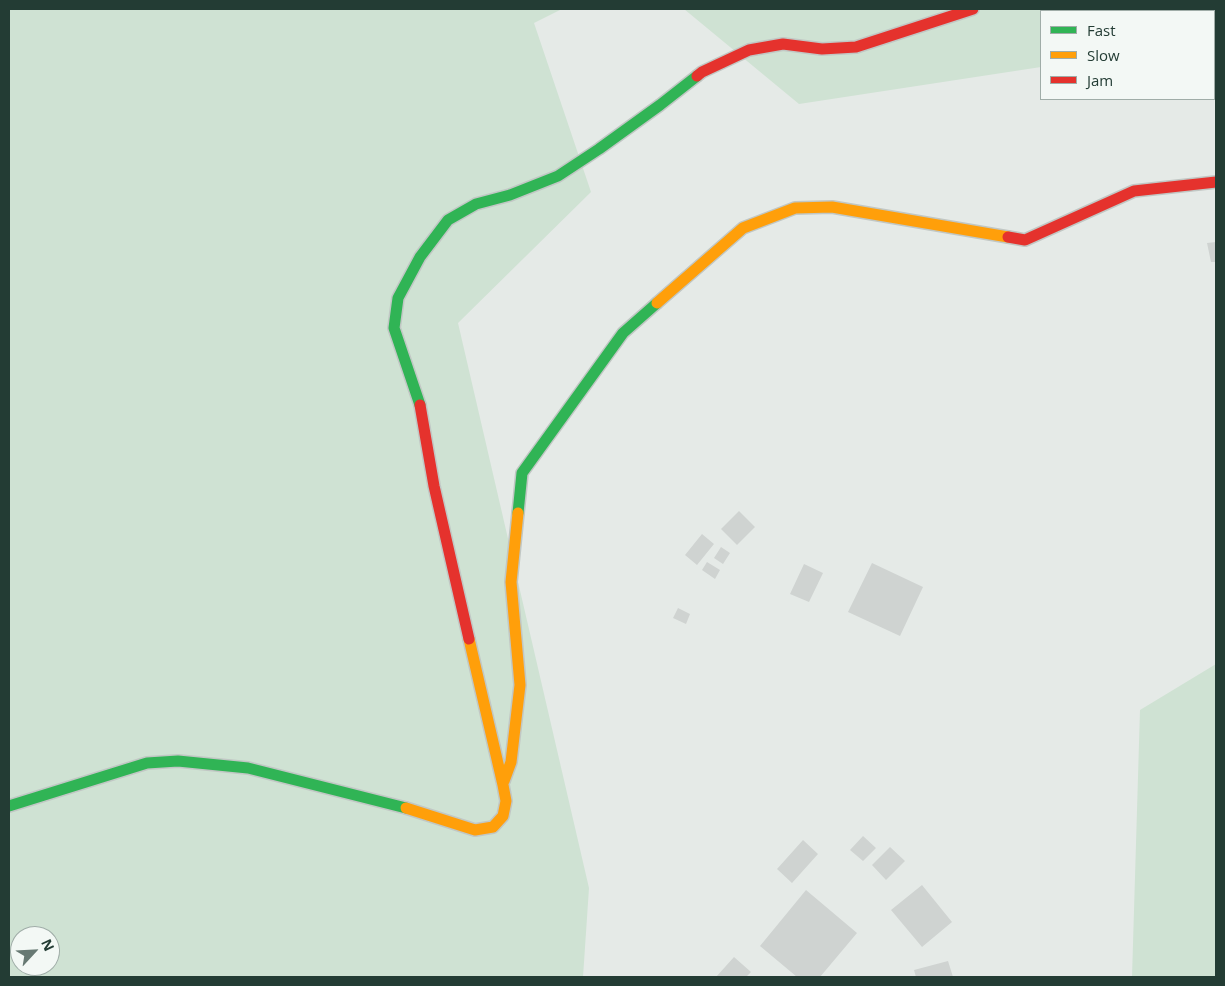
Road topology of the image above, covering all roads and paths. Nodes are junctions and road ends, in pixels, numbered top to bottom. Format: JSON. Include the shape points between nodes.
{"nodes":[{"id":1,"x":973,"y":9,"type":"edge"},
{"id":2,"x":1216,"y":182,"type":"edge"},
{"id":3,"x":503,"y":785,"type":"junction"},
{"id":4,"x":9,"y":806,"type":"edge"}],
"edges":[{"from":1,"to":3,"type":"street","via":[[856,47],[822,49],[784,44],[749,50],[702,72],[558,176],[476,204],[448,220],[420,257],[398,298],[394,328],[420,403],[434,486]]},
{"from":2,"to":3,"type":"street","via":[[1134,190],[1025,240],[832,207],[796,208],[743,228],[623,333],[522,473],[511,582],[520,685],[511,762]]},
{"from":3,"to":4,"type":"street","via":[[506,801],[503,816],[493,827],[475,830],[400,806],[248,768],[178,761],[147,764]]}]}
